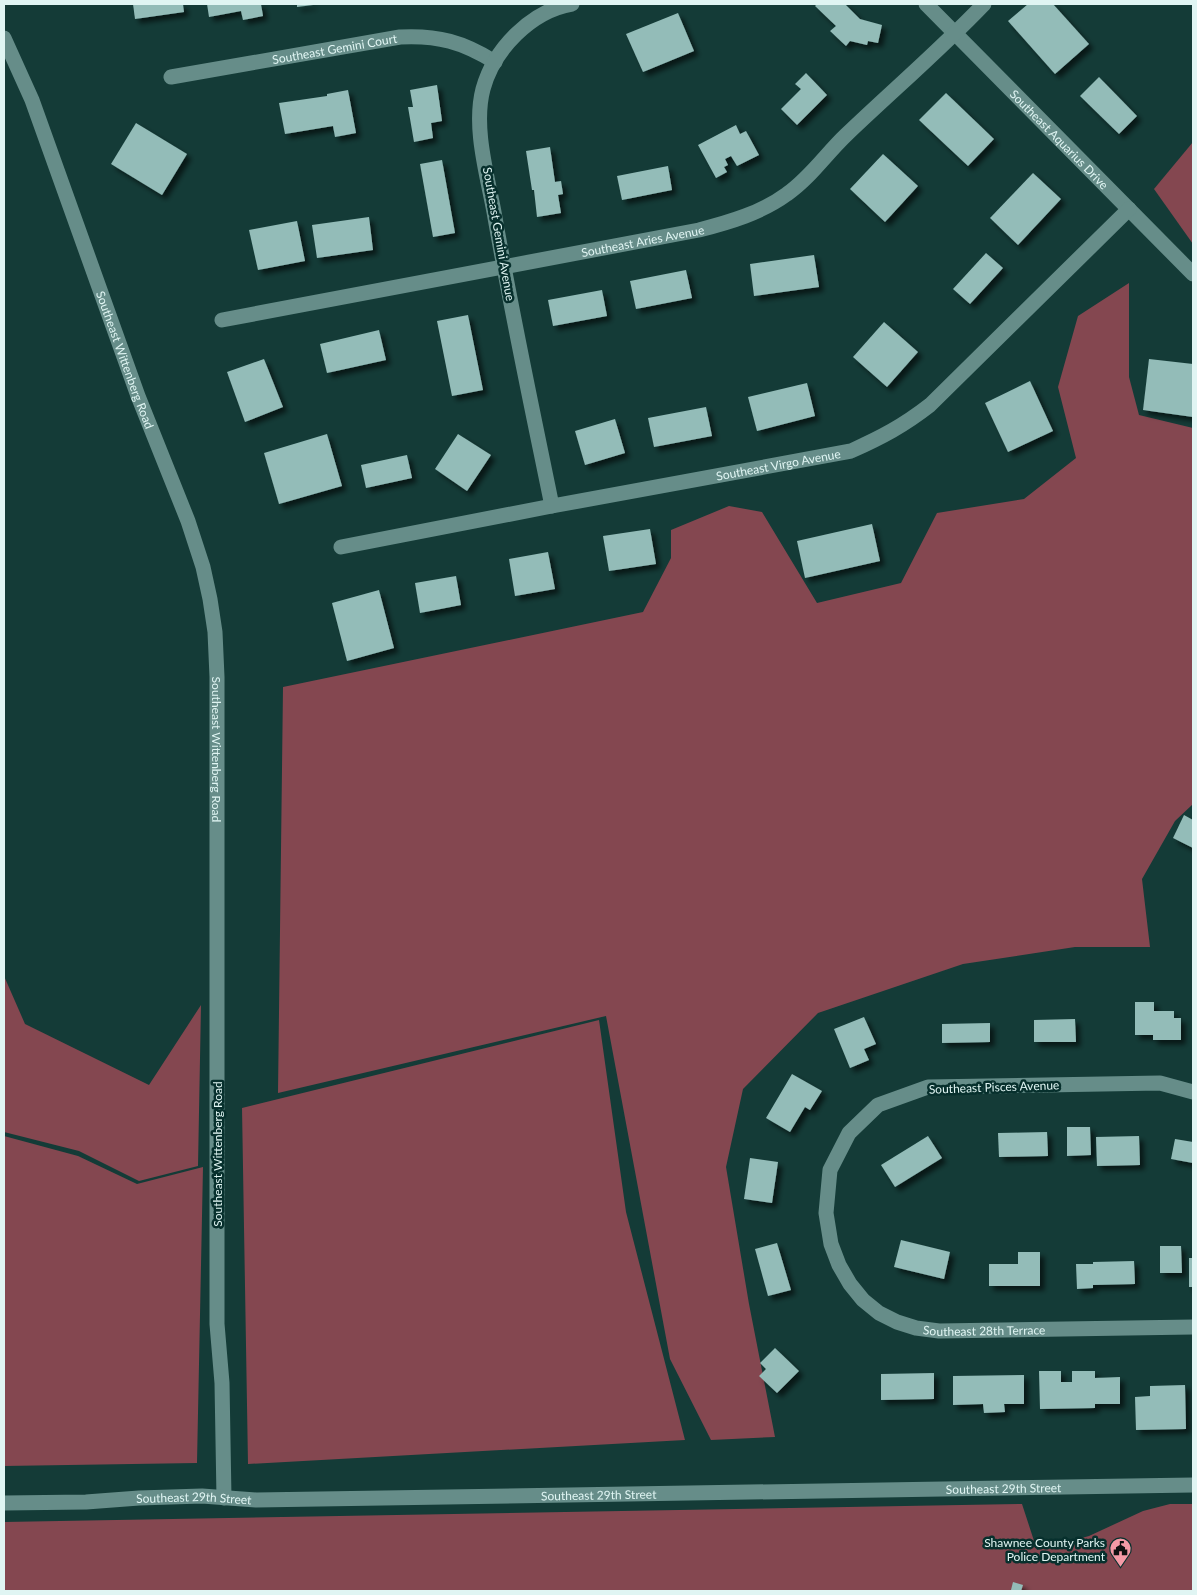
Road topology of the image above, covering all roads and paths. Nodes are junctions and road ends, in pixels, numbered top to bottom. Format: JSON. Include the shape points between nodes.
{"nodes":[{"id":1,"x":572,"y":4,"type":"edge"},
{"id":2,"x":926,"y":4,"type":"edge"},
{"id":3,"x":984,"y":4,"type":"edge"},
{"id":4,"x":955,"y":34,"type":"junction"},
{"id":5,"x":4,"y":38,"type":"edge"},
{"id":6,"x":495,"y":62,"type":"junction"},
{"id":7,"x":171,"y":77,"type":"dead end"},
{"id":8,"x":1129,"y":209,"type":"junction"},
{"id":9,"x":504,"y":266,"type":"junction"},
{"id":10,"x":1193,"y":274,"type":"edge"},
{"id":11,"x":222,"y":320,"type":"dead end"},
{"id":12,"x":552,"y":506,"type":"junction"},
{"id":13,"x":341,"y":547,"type":"dead end"},
{"id":14,"x":1193,"y":1092,"type":"edge"},
{"id":15,"x":828,"y":1230,"type":"joint"},
{"id":16,"x":1193,"y":1327,"type":"edge"},
{"id":17,"x":1193,"y":1485,"type":"edge"},
{"id":18,"x":224,"y":1498,"type":"junction"},
{"id":19,"x":4,"y":1503,"type":"edge"}],
"edges":[{"from":1,"to":6,"type":"street","name":"Southeast Gemini Avenue","via":[[537,17],[517,33]]},
{"from":2,"to":4,"type":"street","name":"Southeast Aquarius Drive"},
{"from":3,"to":4,"type":"street","name":"Southeast Aries Avenue"},
{"from":4,"to":8,"type":"street","name":"Southeast Aquarius Drive"},
{"from":4,"to":9,"type":"street","name":"Southeast Aries Avenue","via":[[834,147],[809,175],[765,207],[733,221],[699,230]]},
{"from":5,"to":18,"type":"street","name":"Southeast Wittenberg Road","via":[[32,100],[138,396],[188,521],[203,567],[215,632],[217,1324],[222,1383]]},
{"from":6,"to":7,"type":"street","name":"Southeast Gemini Court","via":[[460,44],[420,36]]},
{"from":6,"to":9,"type":"street","name":"Southeast Gemini Avenue","via":[[483,89],[479,122]]},
{"from":8,"to":10,"type":"street","name":"Southeast Aquarius Drive"},
{"from":8,"to":12,"type":"street","name":"Southeast Virgo Avenue","via":[[930,405],[884,436],[851,450]]},
{"from":9,"to":11,"type":"street","name":"Southeast Aries Avenue"},
{"from":9,"to":12,"type":"street","name":"Southeast Gemini Avenue"},
{"from":12,"to":13,"type":"street","name":"Southeast Virgo Avenue"},
{"from":14,"to":15,"type":"street","name":"Southeast Pisces Avenue","via":[[1160,1084],[928,1087],[878,1105],[848,1133],[830,1170],[826,1213]]},
{"from":15,"to":16,"type":"street","name":"Southeast 28th Terrace","via":[[839,1265],[863,1300],[897,1322],[916,1328],[939,1331]]},
{"from":17,"to":18,"type":"street","name":"Southeast 29th Street","via":[[265,1500]]},
{"from":18,"to":19,"type":"street","name":"Southeast 29th Street"}]}
